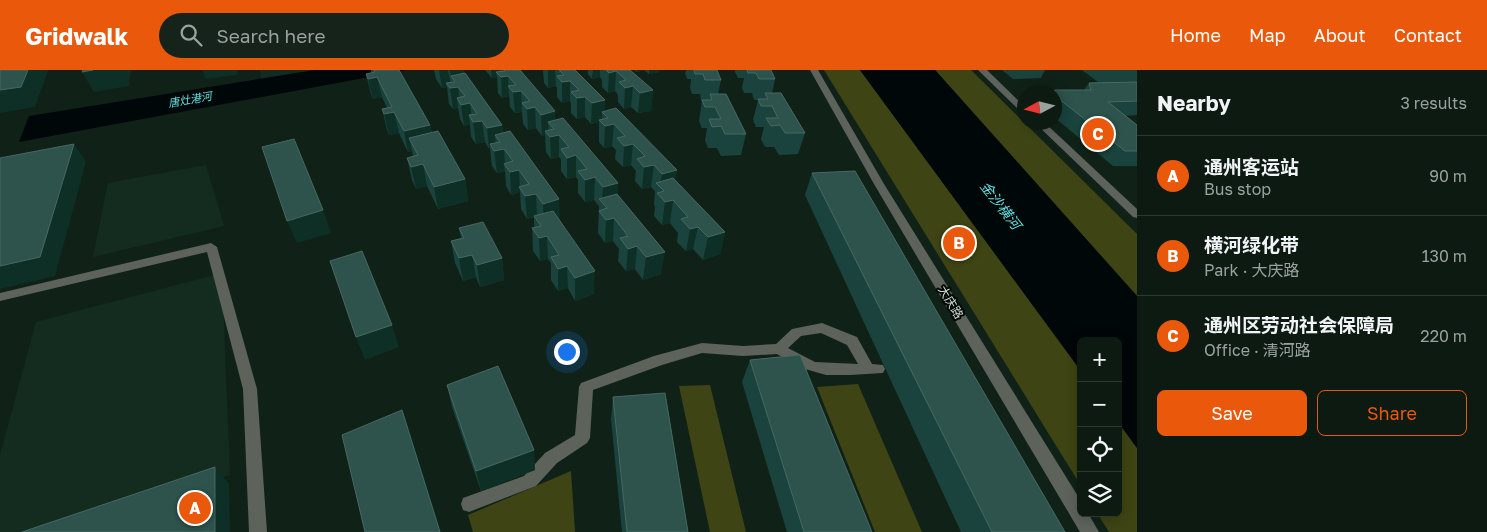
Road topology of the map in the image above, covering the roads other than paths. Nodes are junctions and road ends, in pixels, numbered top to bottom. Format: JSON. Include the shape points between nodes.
{"nodes":[{"id":1,"x":814,"y":70,"type":"edge"},
{"id":2,"x":982,"y":70,"type":"edge"},
{"id":3,"x":1017,"y":103,"type":"edge"},
{"id":4,"x":1047,"y":130,"type":"edge"},
{"id":5,"x":1137,"y":215,"type":"edge"},
{"id":6,"x":0,"y":297,"type":"edge"},
{"id":7,"x":779,"y":349,"type":"junction"},
{"id":8,"x":469,"y":504,"type":"dead end"},
{"id":9,"x":258,"y":532,"type":"edge"},
{"id":10,"x":1090,"y":532,"type":"edge"}],
"edges":[{"from":1,"to":10,"type":"street","name":"大庆路","via":[[879,184]]},
{"from":2,"to":3,"type":"street"},
{"from":4,"to":5,"type":"street"},
{"from":6,"to":9,"type":"street","via":[[211,247],[250,389]]},
{"from":7,"to":7,"type":"street","via":[[795,362],[831,371],[873,369],[852,341],[822,328],[797,332]]},
{"from":7,"to":8,"type":"street","via":[[702,348],[586,387],[582,438],[551,458],[530,480]]}]}
